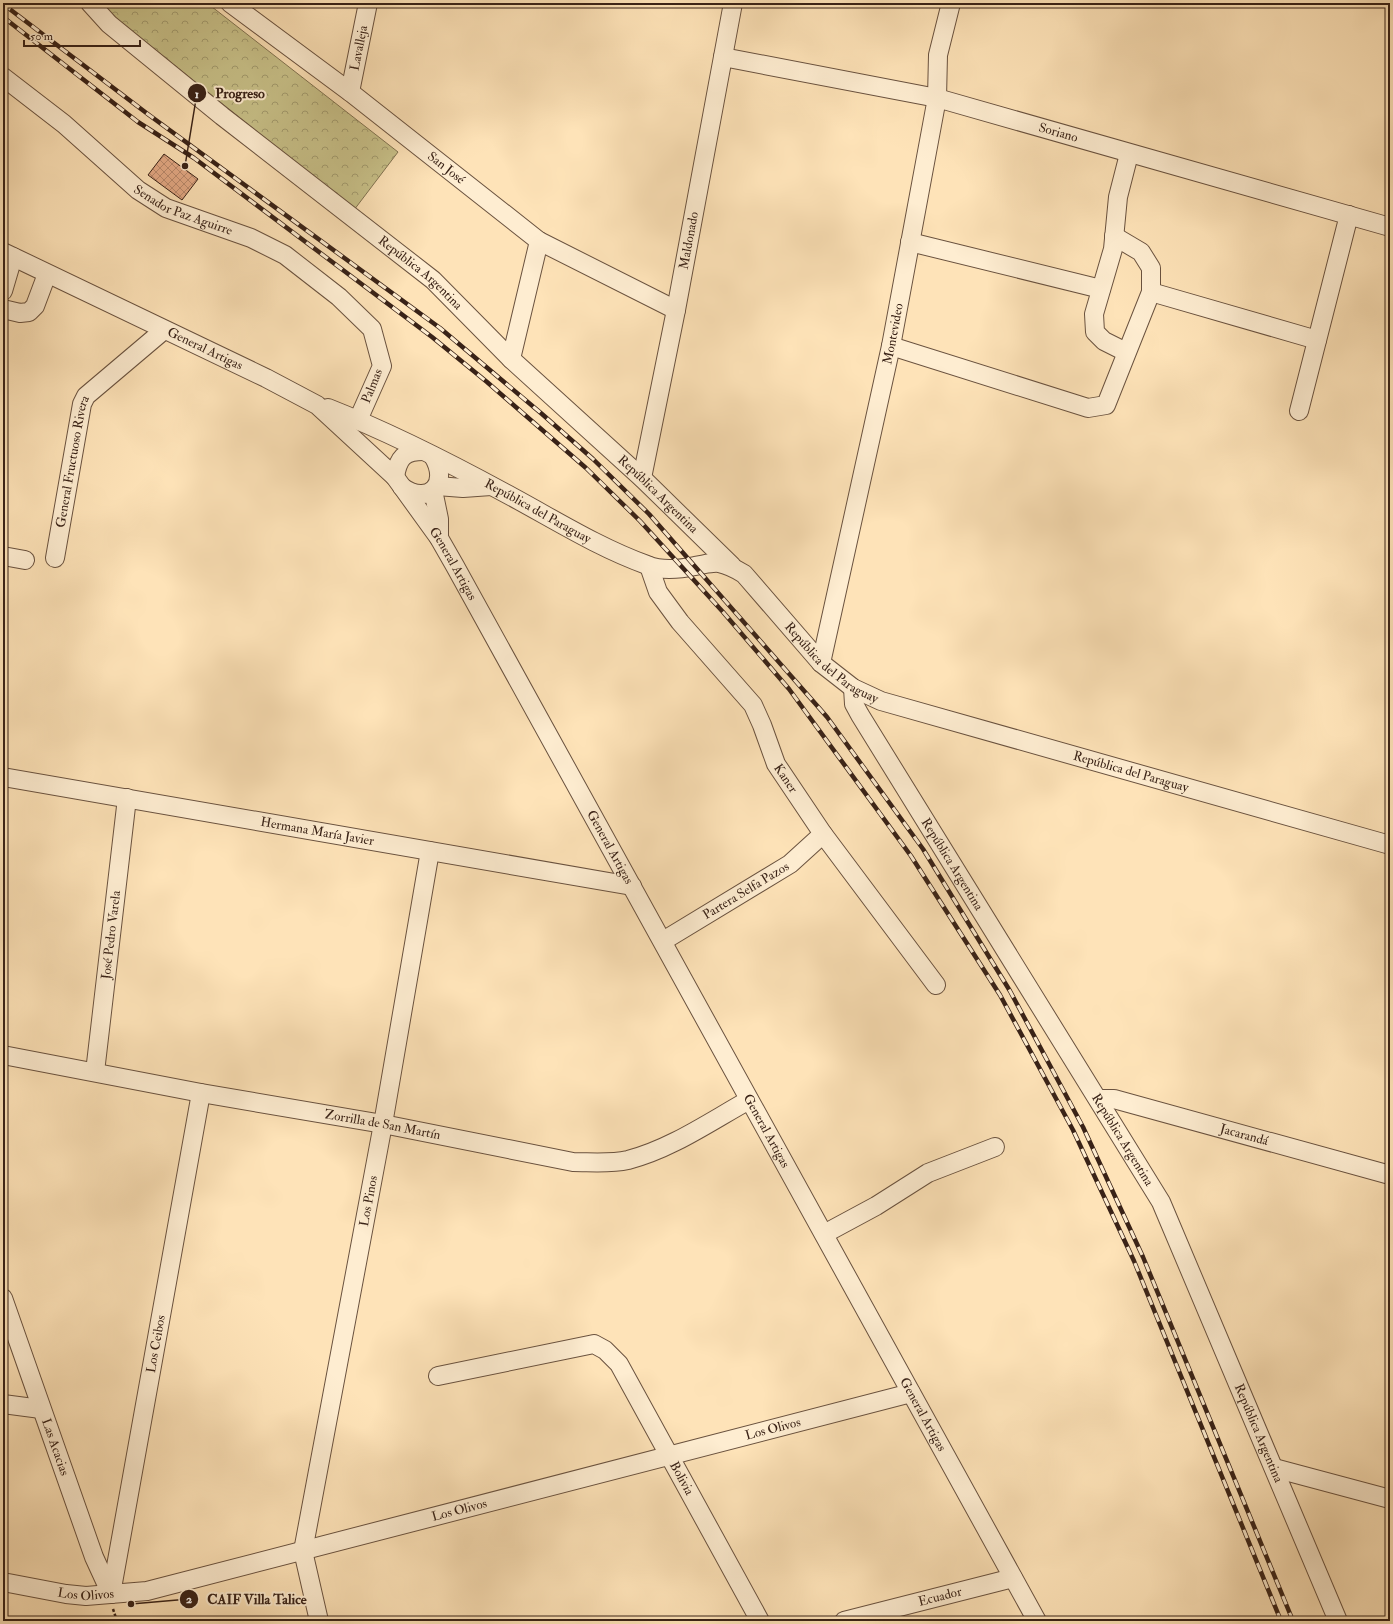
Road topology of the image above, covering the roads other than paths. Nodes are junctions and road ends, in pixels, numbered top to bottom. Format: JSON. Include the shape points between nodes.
{"nodes":[{"id":1,"x":90,"y":3,"type":"edge"},
{"id":2,"x":230,"y":3,"type":"edge"},
{"id":3,"x":368,"y":3,"type":"edge"},
{"id":4,"x":733,"y":3,"type":"edge"},
{"id":5,"x":951,"y":3,"type":"edge"},
{"id":6,"x":723,"y":57,"type":"junction"},
{"id":7,"x":3,"y":77,"type":"edge"},
{"id":8,"x":350,"y":92,"type":"junction"},
{"id":9,"x":937,"y":98,"type":"junction"},
{"id":10,"x":1128,"y":154,"type":"junction"},
{"id":11,"x":1348,"y":216,"type":"junction"},
{"id":12,"x":1390,"y":227,"type":"edge"},
{"id":13,"x":1114,"y":236,"type":"junction"},
{"id":14,"x":539,"y":241,"type":"junction"},
{"id":15,"x":910,"y":242,"type":"junction"},
{"id":16,"x":8,"y":255,"type":"edge"},
{"id":17,"x":47,"y":274,"type":"junction"},
{"id":18,"x":1101,"y":290,"type":"junction"},
{"id":19,"x":3,"y":291,"type":"edge"},
{"id":20,"x":1151,"y":292,"type":"junction"},
{"id":21,"x":3,"y":308,"type":"edge"},
{"id":22,"x":676,"y":310,"type":"junction"},
{"id":23,"x":372,"y":329,"type":"joint"},
{"id":24,"x":164,"y":330,"type":"junction"},
{"id":25,"x":1317,"y":340,"type":"junction"},
{"id":26,"x":891,"y":346,"type":"junction"},
{"id":27,"x":1126,"y":352,"type":"junction"},
{"id":28,"x":511,"y":359,"type":"junction"},
{"id":29,"x":318,"y":405,"type":"junction"},
{"id":30,"x":1299,"y":411,"type":"dead end"},
{"id":31,"x":358,"y":420,"type":"junction"},
{"id":32,"x":428,"y":453,"type":"junction"},
{"id":33,"x":642,"y":478,"type":"junction"},
{"id":34,"x":399,"y":482,"type":"junction"},
{"id":35,"x":492,"y":486,"type":"junction"},
{"id":36,"x":435,"y":488,"type":"junction"},
{"id":37,"x":463,"y":488,"type":"junction"},
{"id":38,"x":439,"y":519,"type":"junction"},
{"id":39,"x":439,"y":538,"type":"junction"},
{"id":40,"x":3,"y":556,"type":"edge"},
{"id":41,"x":55,"y":558,"type":"dead end"},
{"id":42,"x":25,"y":560,"type":"dead end"},
{"id":43,"x":649,"y":566,"type":"junction"},
{"id":44,"x":732,"y":566,"type":"junction"},
{"id":45,"x":821,"y":663,"type":"junction"},
{"id":46,"x":853,"y":688,"type":"junction"},
{"id":47,"x":3,"y":776,"type":"edge"},
{"id":48,"x":127,"y":798,"type":"junction"},
{"id":49,"x":823,"y":834,"type":"junction"},
{"id":50,"x":1390,"y":845,"type":"edge"},
{"id":51,"x":430,"y":851,"type":"junction"},
{"id":52,"x":632,"y":886,"type":"junction"},
{"id":53,"x":663,"y":941,"type":"junction"},
{"id":54,"x":936,"y":986,"type":"dead end"},
{"id":55,"x":3,"y":1055,"type":"edge"},
{"id":56,"x":95,"y":1072,"type":"junction"},
{"id":57,"x":201,"y":1093,"type":"junction"},
{"id":58,"x":1098,"y":1099,"type":"junction"},
{"id":59,"x":750,"y":1100,"type":"junction"},
{"id":60,"x":383,"y":1124,"type":"junction"},
{"id":61,"x":995,"y":1147,"type":"dead end"},
{"id":62,"x":1390,"y":1175,"type":"edge"},
{"id":63,"x":824,"y":1234,"type":"junction"},
{"id":64,"x":3,"y":1298,"type":"edge"},
{"id":65,"x":438,"y":1376,"type":"dead end"},
{"id":66,"x":912,"y":1393,"type":"junction"},
{"id":67,"x":3,"y":1404,"type":"edge"},
{"id":68,"x":41,"y":1410,"type":"junction"},
{"id":69,"x":671,"y":1455,"type":"junction"},
{"id":70,"x":1274,"y":1468,"type":"junction"},
{"id":71,"x":1390,"y":1499,"type":"edge"},
{"id":72,"x":303,"y":1551,"type":"junction"},
{"id":73,"x":1013,"y":1578,"type":"junction"},
{"id":74,"x":3,"y":1582,"type":"edge"},
{"id":75,"x":111,"y":1594,"type":"junction"},
{"id":76,"x":319,"y":1621,"type":"edge"},
{"id":77,"x":760,"y":1621,"type":"edge"},
{"id":78,"x":844,"y":1621,"type":"edge"},
{"id":79,"x":1037,"y":1621,"type":"edge"},
{"id":80,"x":1338,"y":1621,"type":"edge"}],
"edges":[{"from":1,"to":28,"type":"street","name":"República Argentina","via":[[109,24],[222,116],[433,280]]},
{"from":2,"to":8,"type":"street","name":"San José"},
{"from":3,"to":8,"type":"street","name":"Lavalleja"},
{"from":4,"to":6,"type":"street","name":"Maldonado"},
{"from":5,"to":9,"type":"street","name":"Montevideo","via":[[938,55]]},
{"from":6,"to":9,"type":"street","name":"Soriano"},
{"from":6,"to":22,"type":"street","name":"Maldonado"},
{"from":7,"to":23,"type":"street","name":"Senador Paz Aguirre","via":[[64,124],[138,190],[166,208],[251,238],[285,255],[339,297]]},
{"from":8,"to":14,"type":"street","name":"San José"},
{"from":9,"to":10,"type":"street","name":"Soriano"},
{"from":9,"to":15,"type":"street","name":"Montevideo"},
{"from":10,"to":11,"type":"street","name":"Soriano"},
{"from":10,"to":13,"type":"street","via":[[1118,197]]},
{"from":11,"to":12,"type":"street","name":"Soriano"},
{"from":11,"to":25,"type":"street"},
{"from":13,"to":18,"type":"street","via":[[1113,249]]},
{"from":13,"to":20,"type":"street","via":[[1141,252],[1148,262],[1151,268]]},
{"from":14,"to":22,"type":"street","name":"San José"},
{"from":14,"to":28,"type":"street"},
{"from":15,"to":18,"type":"street"},
{"from":15,"to":26,"type":"street","name":"Montevideo"},
{"from":16,"to":17,"type":"street","name":"General Artigas"},
{"from":16,"to":19,"type":"street"},
{"from":17,"to":21,"type":"street","via":[[35,306],[29,312],[20,313]]},
{"from":17,"to":24,"type":"street","name":"General Artigas"},
{"from":18,"to":27,"type":"street","via":[[1094,314],[1095,332],[1104,341]]},
{"from":20,"to":25,"type":"street"},
{"from":20,"to":27,"type":"street"},
{"from":22,"to":33,"type":"street","name":"Maldonado"},
{"from":23,"to":31,"type":"street","name":"Palmas","via":[[382,366]]},
{"from":24,"to":29,"type":"street","name":"General Artigas"},
{"from":24,"to":41,"type":"street","name":"General Fructuoso Rivera","via":[[86,396],[82,404]]},
{"from":25,"to":30,"type":"street"},
{"from":26,"to":27,"type":"street","via":[[1088,408],[1106,405]]},
{"from":26,"to":45,"type":"street","name":"Montevideo"},
{"from":28,"to":33,"type":"street","name":"República Argentina"},
{"from":29,"to":31,"type":"street","name":"República del Paraguay"},
{"from":29,"to":34,"type":"street","name":"General Artigas"},
{"from":31,"to":32,"type":"street","name":"República del Paraguay"},
{"from":32,"to":34,"type":"street","via":[[412,451],[403,457],[397,466]]},
{"from":32,"to":35,"type":"street","name":"República del Paraguay"},
{"from":32,"to":36,"type":"street","via":[[439,466],[440,475]]},
{"from":33,"to":44,"type":"street","name":"República Argentina"},
{"from":34,"to":36,"type":"street","via":[[410,493],[422,494]]},
{"from":34,"to":39,"type":"street","name":"General Artigas"},
{"from":35,"to":37,"type":"street"},
{"from":35,"to":43,"type":"street","name":"República del Paraguay","via":[[588,539]]},
{"from":36,"to":37,"type":"street"},
{"from":36,"to":38,"type":"street"},
{"from":37,"to":38,"type":"street"},
{"from":38,"to":39,"type":"street"},
{"from":39,"to":52,"type":"street","name":"General Artigas"},
{"from":40,"to":42,"type":"street"},
{"from":43,"to":44,"type":"street","name":"República del Paraguay","via":[[665,569],[718,563]]},
{"from":43,"to":49,"type":"street","name":"Kaner","via":[[658,592],[680,622],[753,705],[776,764]]},
{"from":44,"to":45,"type":"street","name":"República del Paraguay","via":[[744,574]]},
{"from":45,"to":46,"type":"street","name":"República del Paraguay"},
{"from":46,"to":50,"type":"street","name":"República del Paraguay","via":[[901,707]]},
{"from":46,"to":58,"type":"street","name":"República Argentina","via":[[854,704],[860,715]]},
{"from":47,"to":48,"type":"street","name":"Hermana María Javier"},
{"from":48,"to":51,"type":"street","name":"Hermana María Javier"},
{"from":48,"to":56,"type":"street","name":"José Pedro Varela"},
{"from":49,"to":53,"type":"street","name":"Partera Selfa Pazos","via":[[790,864]]},
{"from":49,"to":54,"type":"street","name":"Kaner"},
{"from":51,"to":52,"type":"street","name":"Hermana María Javier"},
{"from":51,"to":60,"type":"street","name":"Los Pinos"},
{"from":52,"to":53,"type":"street","name":"General Artigas"},
{"from":53,"to":59,"type":"street","name":"General Artigas"},
{"from":55,"to":56,"type":"street","name":"Zorrilla de San Martín"},
{"from":56,"to":57,"type":"street","name":"Zorrilla de San Martín"},
{"from":57,"to":60,"type":"street","name":"Zorrilla de San Martín"},
{"from":57,"to":75,"type":"street","name":"Los Ceibos"},
{"from":58,"to":62,"type":"street","name":"Jacarandá","via":[[1114,1099]]},
{"from":58,"to":70,"type":"street","name":"República Argentina","via":[[1161,1202]]},
{"from":59,"to":60,"type":"street","name":"Zorrilla de San Martín","via":[[651,1152],[627,1160],[603,1162],[573,1162]]},
{"from":59,"to":63,"type":"street","name":"General Artigas"},
{"from":60,"to":72,"type":"street","name":"Los Pinos"},
{"from":61,"to":63,"type":"street","via":[[928,1173],[876,1206]]},
{"from":63,"to":66,"type":"street","name":"General Artigas"},
{"from":64,"to":68,"type":"street","name":"Las Acacias"},
{"from":65,"to":69,"type":"street","name":"Bolivia","via":[[594,1344],[605,1350],[619,1364]]},
{"from":66,"to":69,"type":"street","name":"Los Olivos"},
{"from":66,"to":73,"type":"street","name":"General Artigas"},
{"from":67,"to":68,"type":"street"},
{"from":68,"to":75,"type":"street","name":"Las Acacias","via":[[94,1557]]},
{"from":69,"to":72,"type":"street","name":"Los Olivos"},
{"from":69,"to":77,"type":"street","name":"Bolivia"},
{"from":70,"to":71,"type":"street"},
{"from":70,"to":80,"type":"street","name":"República Argentina"},
{"from":72,"to":75,"type":"street","name":"Los Olivos","via":[[147,1591]]},
{"from":72,"to":76,"type":"street"},
{"from":73,"to":78,"type":"street","name":"Ecuador"},
{"from":73,"to":79,"type":"street","name":"General Artigas"},
{"from":74,"to":75,"type":"street","name":"Los Olivos","via":[[66,1594]]}]}
